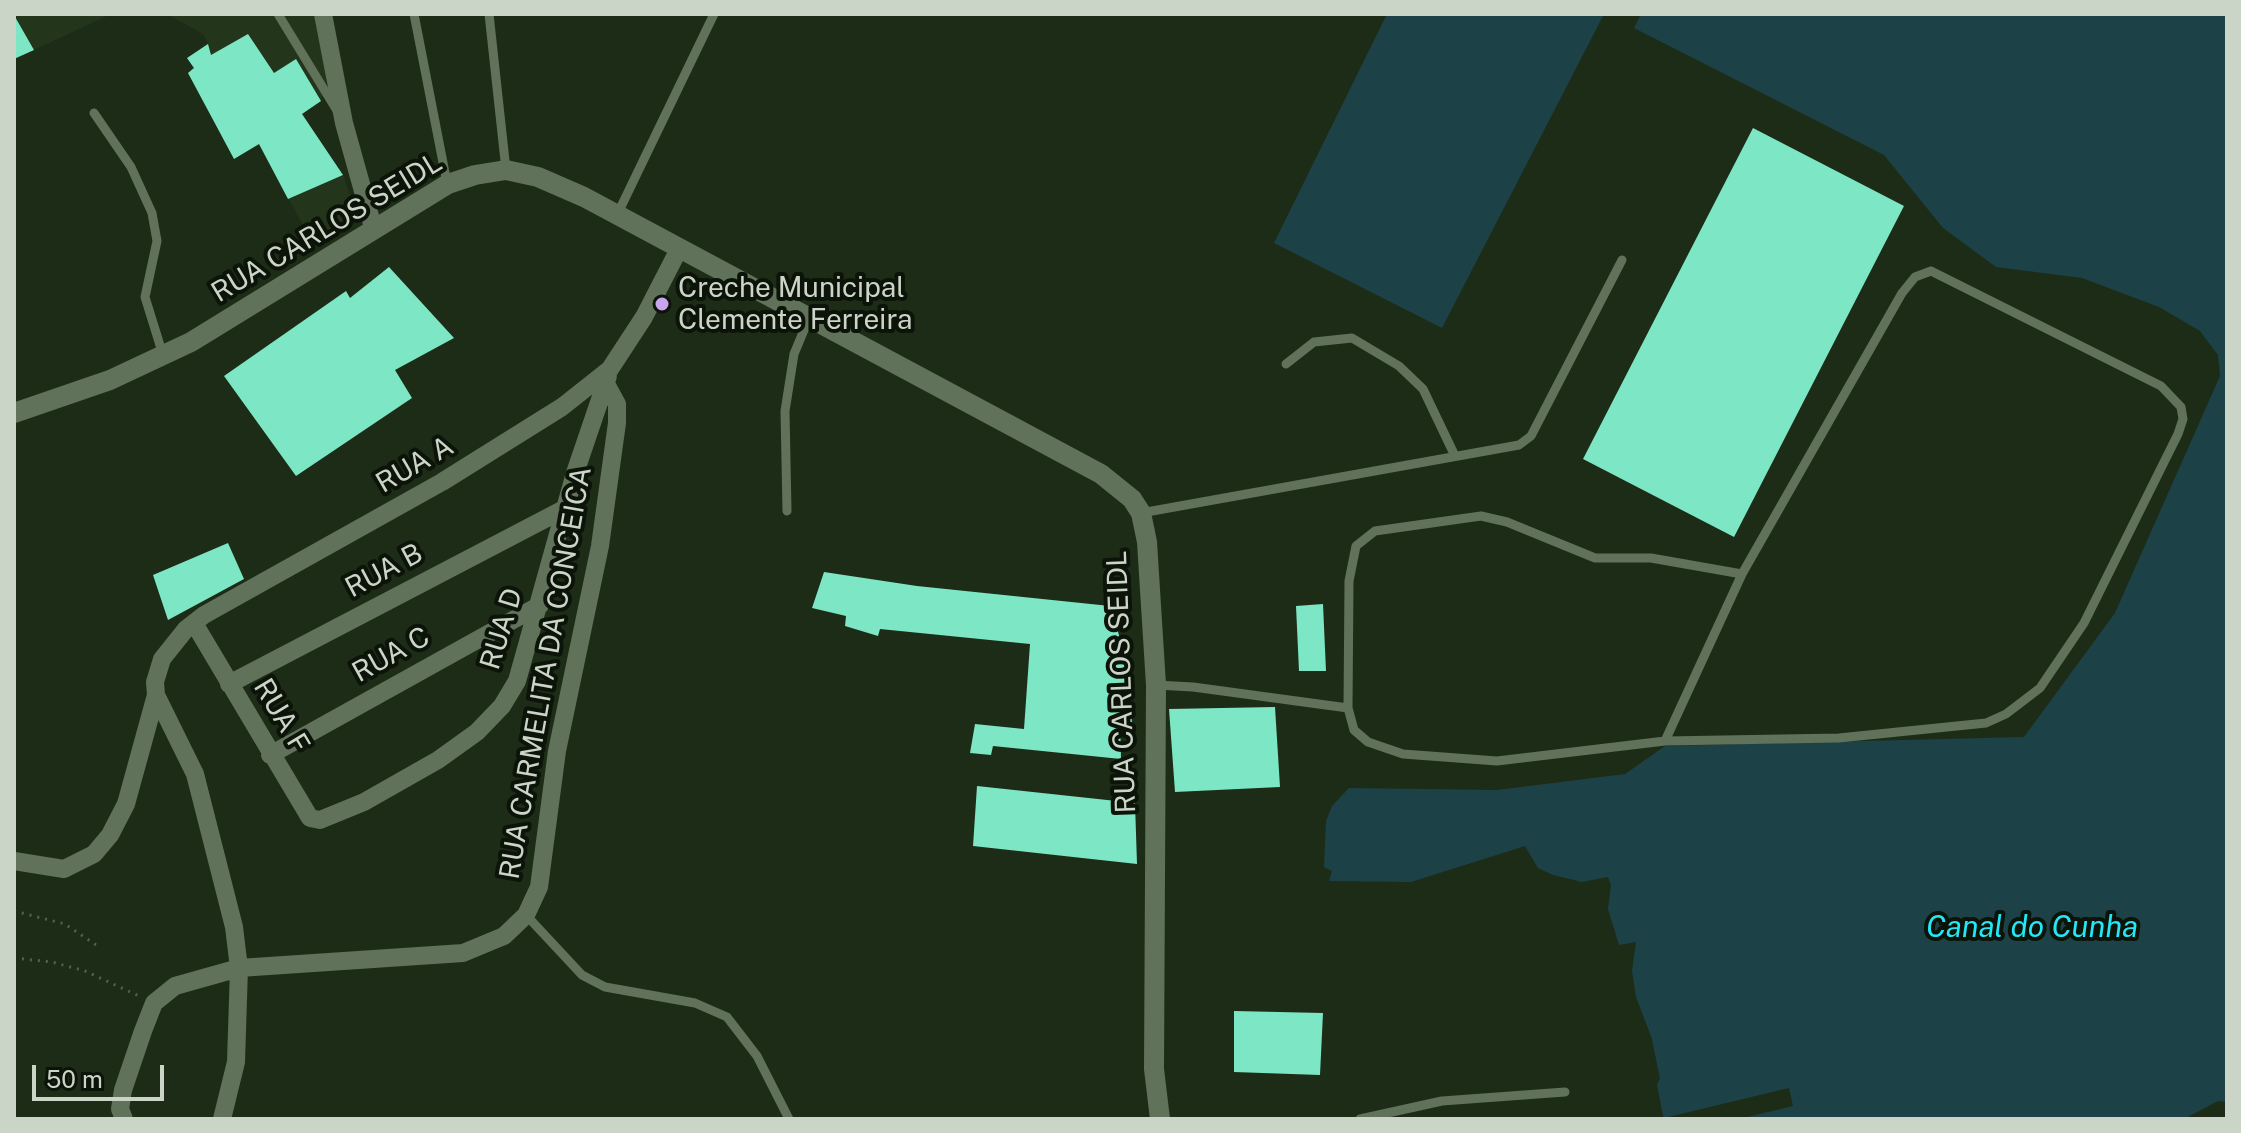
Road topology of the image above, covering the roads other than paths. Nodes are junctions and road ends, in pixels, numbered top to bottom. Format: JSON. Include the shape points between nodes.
{"nodes":[{"id":1,"x":278,"y":14,"type":"edge"},
{"id":2,"x":323,"y":14,"type":"edge"},
{"id":3,"x":414,"y":14,"type":"edge"},
{"id":4,"x":489,"y":14,"type":"edge"},
{"id":5,"x":714,"y":14,"type":"edge"},
{"id":6,"x":94,"y":113,"type":"dead end"},
{"id":7,"x":344,"y":123,"type":"junction"},
{"id":8,"x":506,"y":170,"type":"junction"},
{"id":9,"x":448,"y":184,"type":"junction"},
{"id":10,"x":617,"y":215,"type":"junction"},
{"id":11,"x":373,"y":227,"type":"junction"},
{"id":12,"x":679,"y":249,"type":"junction"},
{"id":13,"x":1622,"y":260,"type":"dead end"},
{"id":14,"x":809,"y":318,"type":"junction"},
{"id":15,"x":163,"y":355,"type":"junction"},
{"id":16,"x":1286,"y":364,"type":"dead end"},
{"id":17,"x":608,"y":376,"type":"junction"},
{"id":18,"x":14,"y":413,"type":"edge"},
{"id":19,"x":1455,"y":456,"type":"junction"},
{"id":20,"x":566,"y":508,"type":"junction"},
{"id":21,"x":787,"y":511,"type":"dead end"},
{"id":22,"x":1141,"y":513,"type":"junction"},
{"id":23,"x":1742,"y":574,"type":"junction"},
{"id":24,"x":540,"y":605,"type":"junction"},
{"id":25,"x":194,"y":623,"type":"junction"},
{"id":26,"x":229,"y":684,"type":"junction"},
{"id":27,"x":1156,"y":685,"type":"junction"},
{"id":28,"x":156,"y":695,"type":"junction"},
{"id":29,"x":1348,"y":708,"type":"junction"},
{"id":30,"x":1665,"y":741,"type":"junction"},
{"id":31,"x":270,"y":755,"type":"junction"},
{"id":32,"x":331,"y":816,"type":"joint"},
{"id":33,"x":14,"y":861,"type":"edge"},
{"id":34,"x":526,"y":915,"type":"junction"},
{"id":35,"x":239,"y":968,"type":"junction"},
{"id":36,"x":1565,"y":1092,"type":"dead end"},
{"id":37,"x":124,"y":1119,"type":"edge"},
{"id":38,"x":222,"y":1119,"type":"edge"},
{"id":39,"x":789,"y":1119,"type":"edge"},
{"id":40,"x":1160,"y":1119,"type":"edge"},
{"id":41,"x":1360,"y":1119,"type":"edge"}],
"edges":[{"from":1,"to":7,"type":"lane"},
{"from":2,"to":7,"type":"street"},
{"from":3,"to":9,"type":"lane"},
{"from":4,"to":8,"type":"lane"},
{"from":5,"to":10,"type":"lane"},
{"from":6,"to":15,"type":"lane","via":[[131,167],[152,213],[157,241],[145,297]]},
{"from":7,"to":11,"type":"street"},
{"from":8,"to":9,"type":"street","name":"RUA CARLOS SEIDL"},
{"from":8,"to":10,"type":"street","name":"RUA CARLOS SEIDL","via":[[538,177]]},
{"from":9,"to":11,"type":"street","name":"RUA CARLOS SEIDL"},
{"from":10,"to":12,"type":"street","name":"RUA CARLOS SEIDL"},
{"from":11,"to":15,"type":"street","name":"RUA CARLOS SEIDL","via":[[243,311]]},
{"from":12,"to":14,"type":"street","name":"RUA CARLOS SEIDL"},
{"from":12,"to":17,"type":"street","name":"RUA A"},
{"from":13,"to":19,"type":"lane","via":[[1531,436],[1519,445]]},
{"from":14,"to":21,"type":"lane","via":[[794,354],[785,411]]},
{"from":14,"to":22,"type":"street","name":"RUA CARLOS SEIDL","via":[[1101,474]]},
{"from":15,"to":18,"type":"street","name":"RUA CARLOS SEIDL","via":[[110,380]]},
{"from":16,"to":19,"type":"lane","via":[[1314,342],[1352,338],[1399,366],[1423,389]]},
{"from":17,"to":20,"type":"street","name":"RUA D"},
{"from":17,"to":25,"type":"street","name":"RUA A","via":[[523,434]]},
{"from":17,"to":34,"type":"street","name":"RUA CARMELITA DA CONCEICA","via":[[617,423],[600,546],[557,751],[539,887]]},
{"from":19,"to":22,"type":"lane"},
{"from":20,"to":24,"type":"street","name":"RUA D"},
{"from":20,"to":26,"type":"street","name":"RUA B"},
{"from":22,"to":27,"type":"street","name":"RUA CARLOS SEIDL"},
{"from":23,"to":29,"type":"lane","via":[[1651,558],[1595,558],[1481,516],[1371,532],[1356,546],[1349,581]]},
{"from":23,"to":30,"type":"lane"},
{"from":23,"to":30,"type":"lane","via":[[1902,293],[1926,271],[2161,386],[2181,407],[2178,434],[2084,623],[2024,703],[1986,723],[1951,729],[1839,738]]},
{"from":24,"to":31,"type":"street","name":"RUA C"},
{"from":24,"to":32,"type":"street","name":"RUA D","via":[[517,681],[477,732],[408,778]]},
{"from":25,"to":26,"type":"street","name":"RUA F"},
{"from":25,"to":28,"type":"street","name":"RUA A","via":[[162,659]]},
{"from":26,"to":31,"type":"street","name":"RUA F"},
{"from":27,"to":29,"type":"lane"},
{"from":27,"to":40,"type":"street","name":"RUA CARLOS SEIDL","via":[[1154,1053]]},
{"from":28,"to":33,"type":"street","name":"RUA A","via":[[126,804],[94,854],[64,869]]},
{"from":28,"to":35,"type":"street","via":[[195,774],[234,927]]},
{"from":29,"to":30,"type":"lane","via":[[1354,730],[1368,742],[1403,754],[1444,759],[1497,761]]},
{"from":31,"to":32,"type":"street","name":"RUA F","via":[[310,818]]},
{"from":34,"to":35,"type":"street","name":"RUA CARMELITA DA CONCEICA","via":[[504,936],[463,953]]},
{"from":34,"to":39,"type":"lane","via":[[582,975],[605,987],[695,1003],[727,1017],[757,1056]]},
{"from":35,"to":37,"type":"street","name":"RUA CARMELITA DA CONCEICA","via":[[175,986],[154,1003],[123,1090]]},
{"from":35,"to":38,"type":"street","via":[[236,1062]]},
{"from":36,"to":41,"type":"lane","via":[[1442,1101]]}]}
